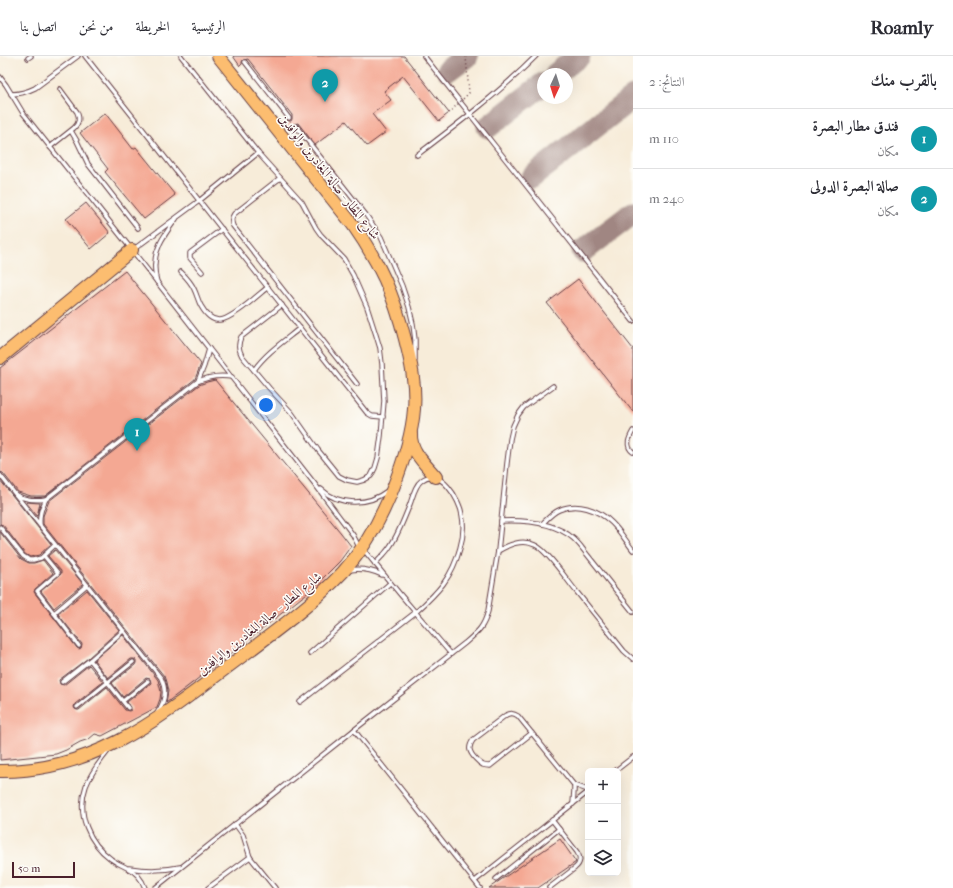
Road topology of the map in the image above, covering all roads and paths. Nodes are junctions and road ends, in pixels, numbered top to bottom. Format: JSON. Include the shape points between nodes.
{"nodes":[{"id":1,"x":78,"y":56,"type":"edge"},
{"id":2,"x":85,"y":56,"type":"edge"},
{"id":3,"x":181,"y":56,"type":"edge"},
{"id":4,"x":218,"y":56,"type":"edge"},
{"id":5,"x":424,"y":56,"type":"edge"},
{"id":6,"x":536,"y":56,"type":"edge"},
{"id":7,"x":466,"y":57,"type":"dead end"},
{"id":8,"x":245,"y":62,"type":"dead end"},
{"id":9,"x":0,"y":77,"type":"edge"},
{"id":10,"x":60,"y":89,"type":"dead end"},
{"id":11,"x":11,"y":94,"type":"junction"},
{"id":12,"x":449,"y":113,"type":"dead end"},
{"id":13,"x":470,"y":115,"type":"junction"},
{"id":14,"x":289,"y":118,"type":"dead end"},
{"id":15,"x":296,"y":126,"type":"dead end"},
{"id":16,"x":71,"y":131,"type":"junction"},
{"id":17,"x":50,"y":147,"type":"junction"},
{"id":18,"x":258,"y":153,"type":"junction"},
{"id":19,"x":417,"y":155,"type":"dead end"},
{"id":20,"x":280,"y":178,"type":"junction"},
{"id":21,"x":199,"y":201,"type":"junction"},
{"id":22,"x":179,"y":216,"type":"junction"},
{"id":23,"x":138,"y":228,"type":"dead end"},
{"id":24,"x":222,"y":229,"type":"junction"},
{"id":25,"x":132,"y":250,"type":"junction"},
{"id":26,"x":181,"y":272,"type":"dead end"},
{"id":27,"x":202,"y":272,"type":"dead end"},
{"id":28,"x":158,"y":283,"type":"junction"},
{"id":29,"x":268,"y":287,"type":"junction"},
{"id":30,"x":282,"y":305,"type":"junction"},
{"id":31,"x":633,"y":321,"type":"edge"},
{"id":32,"x":300,"y":328,"type":"junction"},
{"id":33,"x":209,"y":349,"type":"junction"},
{"id":34,"x":0,"y":358,"type":"edge"},
{"id":35,"x":254,"y":370,"type":"junction"},
{"id":36,"x":232,"y":377,"type":"junction"},
{"id":37,"x":197,"y":382,"type":"junction"},
{"id":38,"x":414,"y":383,"type":"junction"},
{"id":39,"x":358,"y":384,"type":"dead end"},
{"id":40,"x":553,"y":386,"type":"dead end"},
{"id":41,"x":383,"y":417,"type":"junction"},
{"id":42,"x":412,"y":422,"type":"junction"},
{"id":43,"x":633,"y":431,"type":"edge"},
{"id":44,"x":633,"y":452,"type":"edge"},
{"id":45,"x":436,"y":477,"type":"junction"},
{"id":46,"x":1,"y":478,"type":"edge"},
{"id":47,"x":314,"y":483,"type":"junction"},
{"id":48,"x":394,"y":486,"type":"junction"},
{"id":49,"x":15,"y":494,"type":"junction"},
{"id":50,"x":46,"y":499,"type":"junction"},
{"id":51,"x":501,"y":521,"type":"junction"},
{"id":52,"x":542,"y":524,"type":"junction"},
{"id":53,"x":0,"y":526,"type":"edge"},
{"id":54,"x":40,"y":526,"type":"junction"},
{"id":55,"x":56,"y":545,"type":"junction"},
{"id":56,"x":361,"y":549,"type":"junction"},
{"id":57,"x":633,"y":550,"type":"edge"},
{"id":58,"x":498,"y":551,"type":"junction"},
{"id":59,"x":44,"y":556,"type":"junction"},
{"id":60,"x":375,"y":564,"type":"junction"},
{"id":61,"x":343,"y":572,"type":"junction"},
{"id":62,"x":384,"y":576,"type":"junction"},
{"id":63,"x":390,"y":583,"type":"junction"},
{"id":64,"x":87,"y":585,"type":"junction"},
{"id":65,"x":416,"y":612,"type":"junction"},
{"id":66,"x":633,"y":612,"type":"edge"},
{"id":67,"x":54,"y":613,"type":"junction"},
{"id":68,"x":123,"y":630,"type":"junction"},
{"id":69,"x":79,"y":646,"type":"dead end"},
{"id":70,"x":310,"y":653,"type":"dead end"},
{"id":71,"x":451,"y":654,"type":"junction"},
{"id":72,"x":633,"y":659,"type":"edge"},
{"id":73,"x":90,"y":660,"type":"junction"},
{"id":74,"x":133,"y":662,"type":"dead end"},
{"id":75,"x":148,"y":681,"type":"dead end"},
{"id":76,"x":62,"y":682,"type":"dead end"},
{"id":77,"x":108,"y":682,"type":"junction"},
{"id":78,"x":123,"y":701,"type":"junction"},
{"id":79,"x":300,"y":702,"type":"dead end"},
{"id":80,"x":77,"y":707,"type":"dead end"},
{"id":81,"x":128,"y":708,"type":"dead end"},
{"id":82,"x":148,"y":724,"type":"junction"},
{"id":83,"x":354,"y":730,"type":"junction"},
{"id":84,"x":532,"y":733,"type":"junction"},
{"id":85,"x":113,"y":744,"type":"junction"},
{"id":86,"x":633,"y":757,"type":"edge"},
{"id":87,"x":619,"y":768,"type":"edge"},
{"id":88,"x":0,"y":771,"type":"edge"},
{"id":89,"x":574,"y":785,"type":"junction"},
{"id":90,"x":585,"y":790,"type":"edge"},
{"id":91,"x":585,"y":794,"type":"edge"},
{"id":92,"x":573,"y":804,"type":"junction"},
{"id":93,"x":552,"y":820,"type":"junction"},
{"id":94,"x":235,"y":824,"type":"junction"},
{"id":95,"x":559,"y":829,"type":"junction"},
{"id":96,"x":250,"y":857,"type":"junction"},
{"id":97,"x":182,"y":867,"type":"junction"},
{"id":98,"x":128,"y":868,"type":"junction"},
{"id":99,"x":496,"y":879,"type":"dead end"},
{"id":100,"x":474,"y":881,"type":"junction"},
{"id":101,"x":145,"y":888,"type":"edge"},
{"id":102,"x":155,"y":888,"type":"edge"},
{"id":103,"x":208,"y":888,"type":"edge"},
{"id":104,"x":275,"y":888,"type":"edge"},
{"id":105,"x":480,"y":888,"type":"edge"},
{"id":106,"x":549,"y":888,"type":"edge"}],
"edges":[{"from":1,"to":11,"type":"lane","via":[[35,88],[20,94]]},
{"from":2,"to":21,"type":"lane"},
{"from":3,"to":18,"type":"lane"},
{"from":4,"to":38,"type":"highway","name":"شارع المطار - صالة المغادرين والوافدين","via":[[366,244],[380,268],[399,316]]},
{"from":5,"to":13,"type":"lane"},
{"from":6,"to":13,"type":"lane"},
{"from":7,"to":12,"type":"path","bridge":true,"via":[[469,93]]},
{"from":8,"to":14,"type":"lane"},
{"from":9,"to":11,"type":"lane"},
{"from":10,"to":16,"type":"lane","via":[[79,116],[77,125]]},
{"from":11,"to":17,"type":"lane"},
{"from":13,"to":19,"type":"lane"},
{"from":13,"to":31,"type":"lane"},
{"from":15,"to":38,"type":"lane","via":[[384,242],[414,324]]},
{"from":16,"to":17,"type":"lane"},
{"from":16,"to":23,"type":"lane","via":[[88,164]]},
{"from":17,"to":25,"type":"lane"},
{"from":18,"to":20,"type":"lane"},
{"from":18,"to":21,"type":"lane"},
{"from":20,"to":39,"type":"lane","via":[[234,214],[233,226]]},
{"from":20,"to":41,"type":"lane","via":[[302,202],[321,236],[344,259],[367,307],[380,348],[384,384]]},
{"from":21,"to":22,"type":"lane"},
{"from":21,"to":24,"type":"lane"},
{"from":22,"to":25,"type":"lane"},
{"from":22,"to":28,"type":"lane","via":[[157,249],[155,270]]},
{"from":24,"to":27,"type":"lane","via":[[190,253],[190,258]]},
{"from":24,"to":29,"type":"lane"},
{"from":25,"to":28,"type":"lane"},
{"from":25,"to":34,"type":"highway"},
{"from":26,"to":29,"type":"lane","via":[[190,281],[208,316],[214,320],[230,317]]},
{"from":28,"to":33,"type":"lane"},
{"from":29,"to":30,"type":"lane"},
{"from":30,"to":32,"type":"lane"},
{"from":30,"to":35,"type":"lane","via":[[241,337],[239,350]]},
{"from":32,"to":35,"type":"lane","via":[[262,359]]},
{"from":32,"to":41,"type":"lane","via":[[368,413]]},
{"from":33,"to":36,"type":"lane"},
{"from":33,"to":37,"type":"lane"},
{"from":35,"to":41,"type":"lane","via":[[292,413],[333,469],[347,480],[357,482],[371,476],[378,458]]},
{"from":36,"to":37,"type":"lane","via":[[214,376]]},
{"from":36,"to":47,"type":"lane"},
{"from":37,"to":50,"type":"lane"},
{"from":38,"to":42,"type":"highway","name":"شارع المطار - صالة المغادرين والوافدين"},
{"from":40,"to":51,"type":"lane","via":[[524,407],[513,426]]},
{"from":42,"to":45,"type":"highway","via":[[411,438],[414,448]]},
{"from":42,"to":48,"type":"highway","name":"شارع المطار - صالة المغادرين والوافدين"},
{"from":43,"to":44,"type":"lane","via":[[628,443]]},
{"from":45,"to":60,"type":"lane","via":[[423,479],[419,484],[389,548]]},
{"from":45,"to":65,"type":"lane","via":[[442,480],[459,505],[462,514],[462,539],[454,566],[444,584]]},
{"from":46,"to":49,"type":"lane"},
{"from":47,"to":48,"type":"lane","via":[[325,493],[339,500],[353,502],[368,501],[382,496]]},
{"from":47,"to":56,"type":"lane"},
{"from":48,"to":56,"type":"highway","name":"شارع المطار - صالة المغادرين والوافدين","via":[[372,533]]},
{"from":49,"to":50,"type":"lane","via":[[28,500]]},
{"from":49,"to":54,"type":"lane"},
{"from":50,"to":54,"type":"lane","via":[[40,513]]},
{"from":51,"to":52,"type":"lane"},
{"from":51,"to":58,"type":"lane"},
{"from":52,"to":57,"type":"lane","via":[[558,510],[577,506],[587,508],[613,523]]},
{"from":52,"to":66,"type":"lane","via":[[565,532],[573,539]]},
{"from":53,"to":59,"type":"lane","via":[[25,558],[34,560]]},
{"from":54,"to":55,"type":"lane"},
{"from":55,"to":59,"type":"lane"},
{"from":55,"to":64,"type":"lane"},
{"from":56,"to":60,"type":"lane"},
{"from":56,"to":61,"type":"highway","name":"شارع المطار - صالة المغادرين والوافدين"},
{"from":58,"to":71,"type":"lane","via":[[486,619],[482,627]]},
{"from":58,"to":72,"type":"lane","via":[[518,542],[537,546],[544,551]]},
{"from":59,"to":67,"type":"lane","via":[[58,573],[37,591]]},
{"from":60,"to":62,"type":"lane"},
{"from":61,"to":62,"type":"lane","via":[[364,569]]},
{"from":61,"to":82,"type":"highway","name":"شارع المطار - صالة المغادرين والوافدين","via":[[295,615],[185,700]]},
{"from":62,"to":63,"type":"lane"},
{"from":63,"to":65,"type":"lane"},
{"from":63,"to":70,"type":"lane"},
{"from":64,"to":67,"type":"lane"},
{"from":64,"to":68,"type":"lane"},
{"from":65,"to":71,"type":"lane"},
{"from":65,"to":79,"type":"lane"},
{"from":67,"to":69,"type":"lane"},
{"from":68,"to":73,"type":"lane"},
{"from":68,"to":82,"type":"lane","via":[[164,683],[162,705]]},
{"from":71,"to":83,"type":"lane"},
{"from":73,"to":76,"type":"lane"},
{"from":73,"to":77,"type":"lane"},
{"from":74,"to":77,"type":"lane"},
{"from":75,"to":78,"type":"lane"},
{"from":77,"to":78,"type":"lane"},
{"from":77,"to":80,"type":"lane"},
{"from":78,"to":81,"type":"lane"},
{"from":82,"to":85,"type":"highway","name":"شارع المطار - صالة المغادرين والوافدين"},
{"from":83,"to":94,"type":"lane"},
{"from":83,"to":100,"type":"lane"},
{"from":84,"to":84,"type":"lane","via":[[518,716],[510,713],[473,740],[470,750],[479,763],[490,766]]},
{"from":84,"to":89,"type":"lane"},
{"from":85,"to":88,"type":"highway","name":"شارع المطار - صالة المغادرين والوافدين","via":[[72,761],[48,767]]},
{"from":85,"to":98,"type":"lane","via":[[86,787],[83,803],[84,820],[90,836],[100,850]]},
{"from":86,"to":87,"type":"lane"},
{"from":89,"to":90,"type":"lane"},
{"from":89,"to":92,"type":"lane"},
{"from":91,"to":92,"type":"lane"},
{"from":92,"to":93,"type":"lane"},
{"from":93,"to":95,"type":"lane"},
{"from":93,"to":100,"type":"lane"},
{"from":94,"to":96,"type":"lane","via":[[243,835]]},
{"from":94,"to":97,"type":"lane"},
{"from":95,"to":99,"type":"lane"},
{"from":95,"to":106,"type":"lane","via":[[580,856],[580,861],[579,865]]},
{"from":96,"to":103,"type":"lane"},
{"from":96,"to":104,"type":"lane"},
{"from":97,"to":98,"type":"lane","via":[[155,871]]},
{"from":97,"to":102,"type":"lane"},
{"from":98,"to":101,"type":"lane","via":[[135,873]]},
{"from":100,"to":105,"type":"lane"}]}
